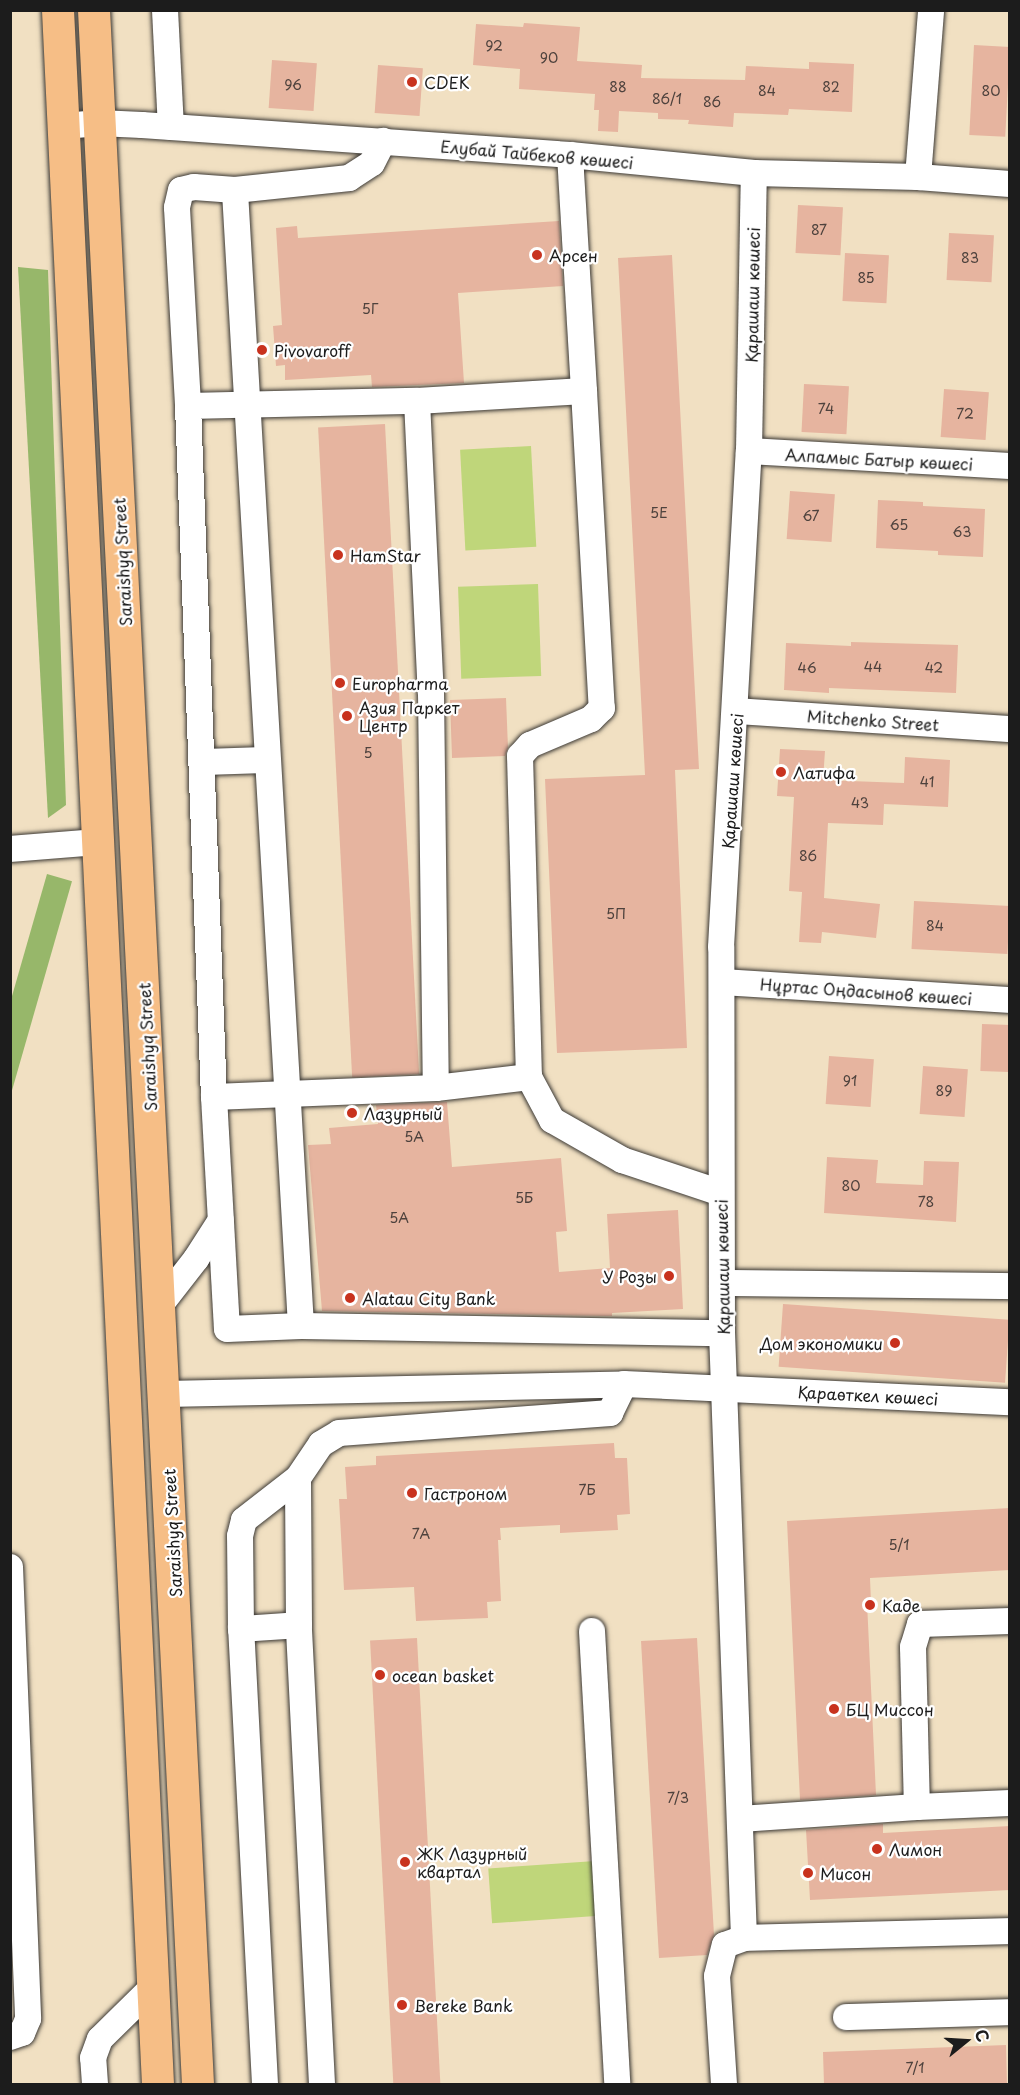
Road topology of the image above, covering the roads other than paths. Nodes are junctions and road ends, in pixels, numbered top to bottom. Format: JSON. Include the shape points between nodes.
{"nodes":[{"id":1,"x":58,"y":10,"type":"edge"},
{"id":2,"x":94,"y":10,"type":"edge"},
{"id":3,"x":165,"y":10,"type":"edge"},
{"id":4,"x":931,"y":10,"type":"edge"},
{"id":5,"x":99,"y":123,"type":"junction"},
{"id":6,"x":64,"y":126,"type":"junction"},
{"id":7,"x":171,"y":127,"type":"junction"},
{"id":8,"x":383,"y":141,"type":"junction"},
{"id":9,"x":570,"y":155,"type":"junction"},
{"id":10,"x":754,"y":173,"type":"junction"},
{"id":11,"x":918,"y":177,"type":"junction"},
{"id":12,"x":1010,"y":184,"type":"edge"},
{"id":13,"x":235,"y":190,"type":"junction"},
{"id":14,"x":584,"y":391,"type":"junction"},
{"id":15,"x":417,"y":401,"type":"junction"},
{"id":16,"x":245,"y":405,"type":"junction"},
{"id":17,"x":188,"y":406,"type":"junction"},
{"id":18,"x":748,"y":451,"type":"junction"},
{"id":19,"x":1010,"y":466,"type":"edge"},
{"id":20,"x":736,"y":711,"type":"junction"},
{"id":21,"x":1010,"y":729,"type":"edge"},
{"id":22,"x":267,"y":760,"type":"junction"},
{"id":23,"x":202,"y":762,"type":"junction"},
{"id":24,"x":97,"y":842,"type":"junction"},
{"id":25,"x":10,"y":849,"type":"edge"},
{"id":26,"x":723,"y":982,"type":"junction"},
{"id":27,"x":1010,"y":1000,"type":"edge"},
{"id":28,"x":106,"y":1032,"type":"junction"},
{"id":29,"x":529,"y":1077,"type":"junction"},
{"id":30,"x":436,"y":1088,"type":"junction"},
{"id":31,"x":289,"y":1094,"type":"junction"},
{"id":32,"x":214,"y":1097,"type":"junction"},
{"id":33,"x":721,"y":1193,"type":"junction"},
{"id":34,"x":221,"y":1220,"type":"junction"},
{"id":35,"x":722,"y":1283,"type":"junction"},
{"id":36,"x":1010,"y":1286,"type":"edge"},
{"id":37,"x":161,"y":1304,"type":"junction"},
{"id":38,"x":301,"y":1326,"type":"junction"},
{"id":39,"x":722,"y":1334,"type":"junction"},
{"id":40,"x":624,"y":1384,"type":"junction"},
{"id":41,"x":726,"y":1389,"type":"junction"},
{"id":42,"x":165,"y":1394,"type":"junction"},
{"id":43,"x":1010,"y":1402,"type":"edge"},
{"id":44,"x":298,"y":1478,"type":"junction"},
{"id":45,"x":130,"y":1487,"type":"junction"},
{"id":46,"x":10,"y":1567,"type":"edge"},
{"id":47,"x":1010,"y":1621,"type":"edge"},
{"id":48,"x":299,"y":1625,"type":"junction"},
{"id":49,"x":241,"y":1629,"type":"junction"},
{"id":50,"x":592,"y":1631,"type":"dead end"},
{"id":51,"x":12,"y":1638,"type":"edge"},
{"id":52,"x":184,"y":1785,"type":"junction"},
{"id":53,"x":1010,"y":1803,"type":"edge"},
{"id":54,"x":917,"y":1807,"type":"junction"},
{"id":55,"x":740,"y":1819,"type":"junction"},
{"id":56,"x":1010,"y":1931,"type":"edge"},
{"id":57,"x":744,"y":1938,"type":"junction"},
{"id":58,"x":153,"y":1987,"type":"junction"},
{"id":59,"x":1010,"y":2012,"type":"edge"},
{"id":60,"x":846,"y":2017,"type":"dead end"},
{"id":61,"x":10,"y":2037,"type":"edge"},
{"id":62,"x":95,"y":2085,"type":"edge"},
{"id":63,"x":158,"y":2085,"type":"edge"},
{"id":64,"x":198,"y":2085,"type":"edge"},
{"id":65,"x":265,"y":2085,"type":"edge"},
{"id":66,"x":322,"y":2085,"type":"edge"},
{"id":67,"x":617,"y":2085,"type":"edge"},
{"id":68,"x":724,"y":2085,"type":"edge"}],
"edges":[{"from":1,"to":6,"type":"main road"},
{"from":2,"to":5,"type":"main road","name":"Saraishyq Street"},
{"from":3,"to":7,"type":"street"},
{"from":4,"to":11,"type":"street"},
{"from":5,"to":6,"type":"street","name":"Елубай Тайбеков көшесі"},
{"from":5,"to":7,"type":"street","name":"Елубай Тайбеков көшесі"},
{"from":5,"to":37,"type":"main road","name":"Saraishyq Street"},
{"from":6,"to":24,"type":"main road"},
{"from":7,"to":8,"type":"street","name":"Елубай Тайбеков көшесі"},
{"from":8,"to":9,"type":"street","name":"Елубай Тайбеков көшесі"},
{"from":8,"to":13,"type":"street","via":[[372,163],[349,178]]},
{"from":9,"to":10,"type":"street","name":"Елубай Тайбеков көшесі"},
{"from":9,"to":14,"type":"street"},
{"from":10,"to":11,"type":"street","name":"Елубай Тайбеков көшесі"},
{"from":10,"to":18,"type":"street","name":"Қарашаш көшесі"},
{"from":11,"to":12,"type":"street","name":"Елубай Тайбеков көшесі"},
{"from":13,"to":16,"type":"street"},
{"from":13,"to":17,"type":"street","via":[[182,190],[177,208]]},
{"from":14,"to":15,"type":"street"},
{"from":14,"to":29,"type":"street","via":[[602,708],[591,719],[530,745],[520,756]]},
{"from":15,"to":16,"type":"street"},
{"from":15,"to":30,"type":"street","via":[[431,693]]},
{"from":16,"to":17,"type":"street"},
{"from":16,"to":22,"type":"street"},
{"from":17,"to":23,"type":"street"},
{"from":18,"to":19,"type":"street","name":"Алпамыс Батыр көшесі"},
{"from":18,"to":20,"type":"street","name":"Қарашаш көшесі"},
{"from":20,"to":21,"type":"street","name":"Mitchenko Street"},
{"from":20,"to":26,"type":"street","name":"Қарашаш көшесі","via":[[721,947]]},
{"from":22,"to":23,"type":"street"},
{"from":22,"to":31,"type":"street"},
{"from":23,"to":32,"type":"street"},
{"from":24,"to":25,"type":"street"},
{"from":24,"to":28,"type":"main road"},
{"from":26,"to":27,"type":"street","name":"Нұртас Оңдасынов көшесі"},
{"from":26,"to":33,"type":"street","name":"Қарашаш көшесі"},
{"from":28,"to":42,"type":"main road","via":[[119,1063],[138,1381],[144,1388]]},
{"from":28,"to":45,"type":"main road"},
{"from":29,"to":30,"type":"street"},
{"from":29,"to":33,"type":"street","via":[[552,1120],[622,1160]]},
{"from":30,"to":31,"type":"street"},
{"from":31,"to":32,"type":"street"},
{"from":31,"to":38,"type":"street"},
{"from":32,"to":34,"type":"street"},
{"from":33,"to":35,"type":"street","name":"Қарашаш көшесі"},
{"from":34,"to":37,"type":"street"},
{"from":34,"to":38,"type":"street","via":[[227,1329]]},
{"from":35,"to":36,"type":"street"},
{"from":35,"to":39,"type":"street","name":"Қарашаш көшесі"},
{"from":37,"to":42,"type":"main road","name":"Saraishyq Street"},
{"from":38,"to":39,"type":"street"},
{"from":39,"to":41,"type":"street","name":"Қарашаш көшесі"},
{"from":40,"to":41,"type":"street","name":"Қараөткел көшесі"},
{"from":40,"to":42,"type":"street","name":"Қараөткел көшесі"},
{"from":40,"to":44,"type":"street","via":[[610,1413],[339,1433],[321,1444]]},
{"from":41,"to":43,"type":"street","name":"Қараөткел көшесі"},
{"from":41,"to":55,"type":"street","name":"Қарашаш көшесі"},
{"from":42,"to":52,"type":"main road","name":"Saraishyq Street"},
{"from":44,"to":48,"type":"street"},
{"from":44,"to":49,"type":"street","via":[[244,1520],[240,1536]]},
{"from":45,"to":52,"type":"main road","via":[[155,1489],[159,1497],[168,1742]]},
{"from":45,"to":58,"type":"main road"},
{"from":46,"to":51,"type":"street"},
{"from":47,"to":54,"type":"street","via":[[920,1624],[913,1647]]},
{"from":48,"to":49,"type":"street"},
{"from":48,"to":66,"type":"street"},
{"from":49,"to":65,"type":"street"},
{"from":50,"to":67,"type":"street"},
{"from":51,"to":61,"type":"street","via":[[28,2019],[22,2033]]},
{"from":52,"to":64,"type":"main road","name":"Saraishyq Street"},
{"from":53,"to":54,"type":"street"},
{"from":54,"to":55,"type":"street"},
{"from":55,"to":57,"type":"street","name":"Қарашаш көшесі"},
{"from":56,"to":57,"type":"street"},
{"from":57,"to":68,"type":"street","via":[[725,1945],[717,1976]]},
{"from":58,"to":62,"type":"street","via":[[100,2039],[93,2058]]},
{"from":58,"to":63,"type":"main road"},
{"from":59,"to":60,"type":"street"}]}
